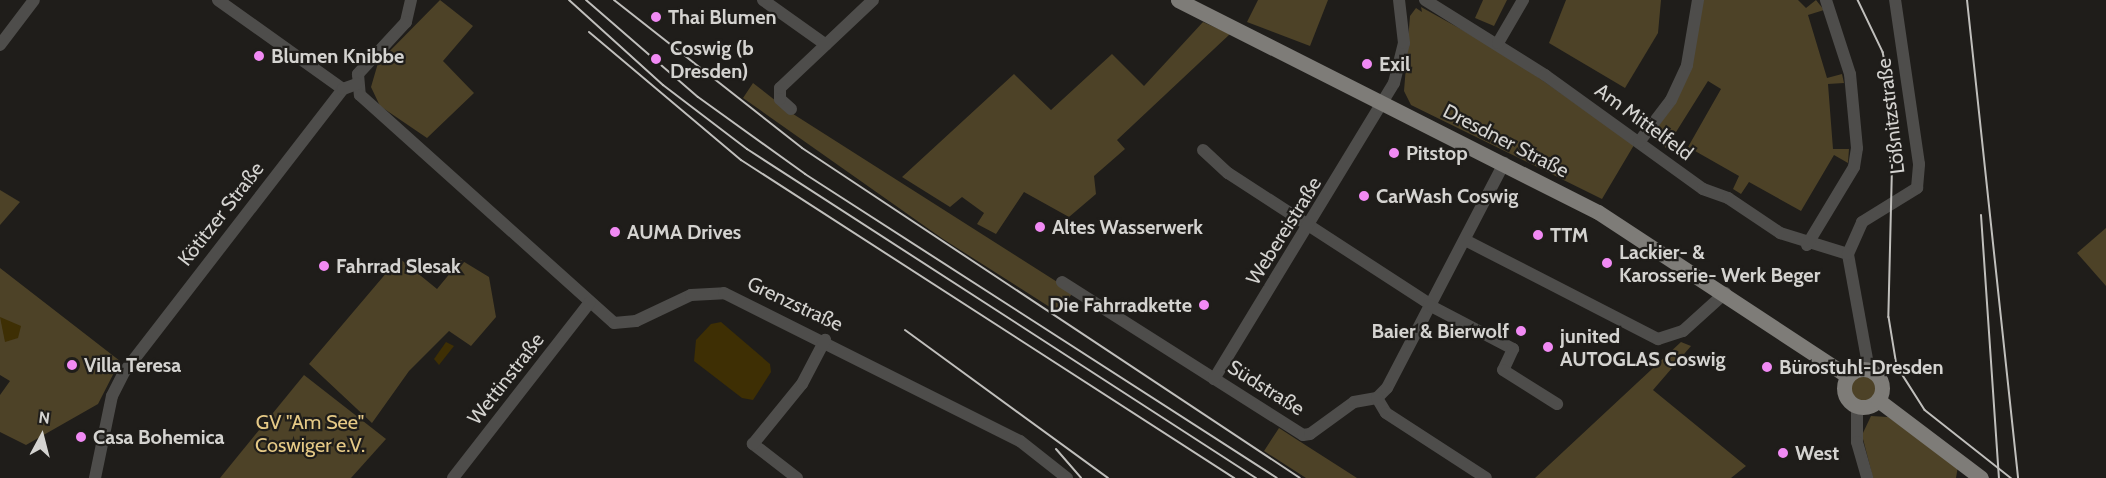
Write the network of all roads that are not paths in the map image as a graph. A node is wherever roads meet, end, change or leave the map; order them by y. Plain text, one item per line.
1 (33, 0) edge
2 (218, 0) edge
3 (412, 0) edge
4 (763, 0) edge
5 (873, 0) edge
6 (1178, 0) edge
7 (1399, 0) edge
8 (1425, 0) edge
9 (1523, 0) edge
10 (1698, 0) edge
11 (1826, 0) edge
12 (1895, 0) edge
13 (1498, 43) junction
14 (0, 45) edge
15 (826, 45) junction
16 (357, 84) junction
17 (344, 89) junction
18 (1383, 102) junction
19 (791, 109) dead end
20 (1639, 142) junction
21 (1203, 150) dead end
22 (1504, 163) junction
23 (1310, 228) junction
24 (1465, 240) junction
25 (1807, 245) junction
26 (1848, 255) junction
27 (1062, 282) dead end
28 (1725, 293) junction
29 (589, 303) junction
30 (1430, 304) junction
31 (825, 340) junction
32 (1869, 370) junction
33 (1848, 376) junction
34 (1214, 379) junction
35 (1377, 398) junction
36 (1878, 400) junction
37 (1557, 405) dead end
38 (1857, 406) junction
39 (98, 476) edge
40 (453, 478) edge
41 (797, 478) edge
42 (1067, 478) edge
43 (1486, 478) edge
44 (1867, 478) edge
45 (1981, 478) edge

1 - 14 street
2 - 17 street
3 - 16 street
4 - 15 street
5 - 15 street
6 - 18 main road, Dresdner Straße
7 - 18 street, Webereistraße
8 - 13 street, Am Mittelfeld
9 - 13 street
10 - 20 street
11 - 25 street
12 - 26 street, Lößnitzstraße
13 - 20 street, Am Mittelfeld
15 - 19 street
16 - 17 street
16 - 29 street, Grenzstraße
17 - 39 street, Kötitzer Straße
18 - 22 main road, Dresdner Straße
18 - 23 street, Webereistraße
20 - 25 street, Am Mittelfeld
21 - 23 street
22 - 24 street
22 - 28 main road, Dresdner Straße
23 - 30 street
23 - 34 street, Webereistraße
24 - 28 street
24 - 30 street
25 - 26 street, Am Mittelfeld
26 - 32 street
27 - 34 street, Südstraße
28 - 33 main road, Dresdner Straße
29 - 31 street, Grenzstraße
29 - 40 street, Wettinstraße
30 - 35 street
30 - 37 street
31 - 41 street
31 - 42 street, Grenzstraße
32 - 33 main road
32 - 36 main road
33 - 38 main road
34 - 35 street, Südstraße
35 - 43 street
36 - 38 main road
36 - 45 main road
38 - 44 street

